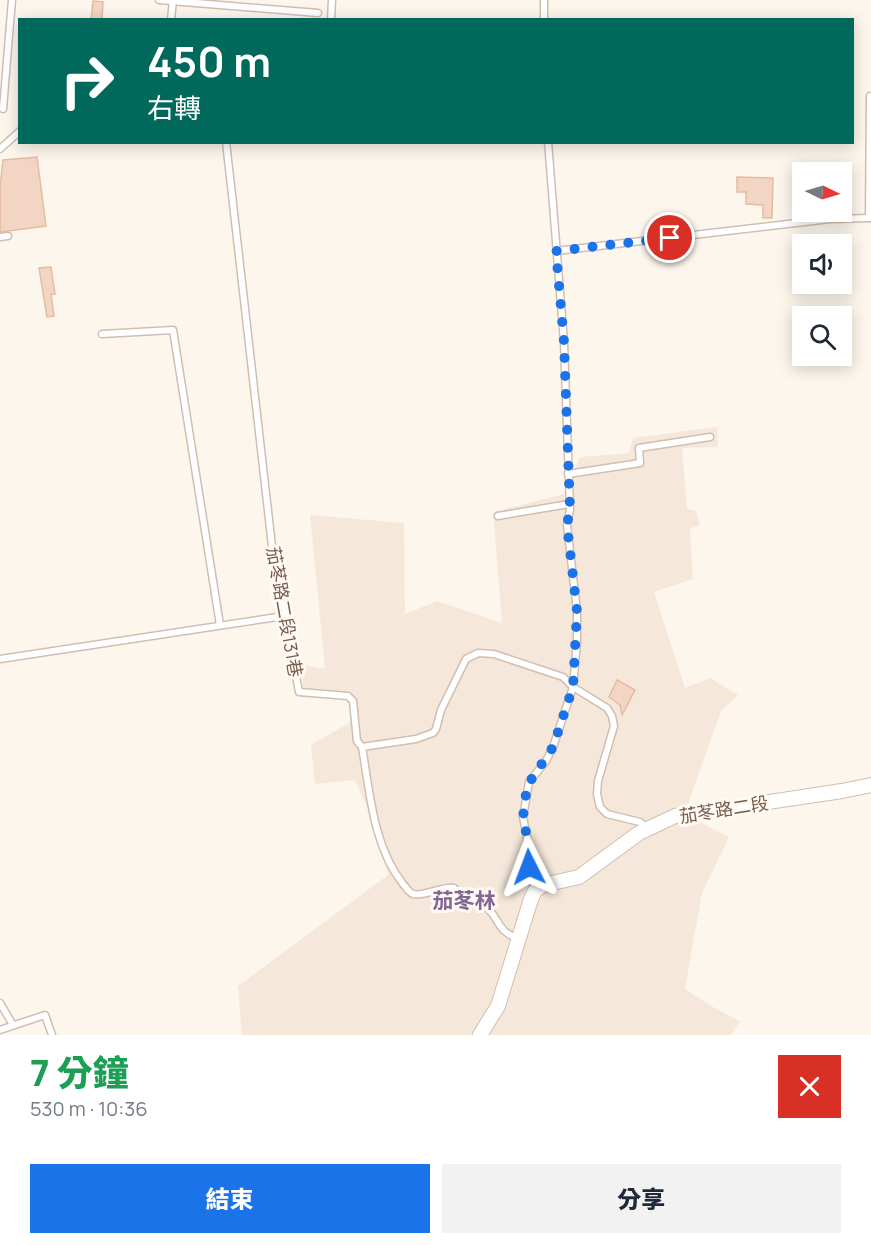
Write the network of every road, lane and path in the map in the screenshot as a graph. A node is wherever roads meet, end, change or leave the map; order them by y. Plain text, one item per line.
1 (12, 0) edge
2 (159, 0) edge
3 (332, 0) edge
4 (544, 0) edge
5 (173, 1) edge
6 (318, 13) dead end
7 (171, 18) edge
8 (331, 18) edge
9 (544, 18) edge
10 (870, 96) edge
11 (3, 110) dead end
12 (18, 133) edge
13 (226, 144) edge
14 (548, 144) edge
15 (0, 149) edge
16 (870, 218) edge
17 (8, 236) dead end
18 (0, 237) edge
19 (556, 251) junction
20 (102, 334) dead end
21 (710, 438) dead end
22 (568, 474) junction
23 (569, 504) junction
24 (498, 516) dead end
25 (284, 616) junction
26 (220, 625) junction
27 (0, 658) edge
28 (573, 687) junction
29 (362, 747) junction
30 (871, 785) edge
31 (647, 829) junction
32 (539, 888) junction
33 (519, 939) junction
34 (0, 1003) edge
35 (13, 1025) junction
36 (0, 1030) edge
37 (52, 1035) edge
38 (480, 1035) edge

1 - 11 lane
2 - 5 lane
3 - 8 lane
4 - 9 lane
5 - 6 lane
5 - 7 lane
10 - 16 lane
12 - 15 lane
13 - 25 lane, 茄苳路二段131巷
14 - 19 lane
16 - 19 lane
17 - 18 lane
19 - 22 lane
20 - 26 lane
21 - 22 lane
22 - 23 lane
23 - 24 lane
23 - 28 lane
25 - 26 lane
25 - 29 lane, 茄苳路二段131巷
26 - 27 lane
28 - 29 lane
28 - 31 lane
28 - 32 lane
29 - 33 lane, 茄苳路二段131巷
30 - 31 street, 茄苳路二段
31 - 32 street, 茄苳路二段
32 - 33 street
33 - 38 street
34 - 35 lane
35 - 36 lane
35 - 37 lane

